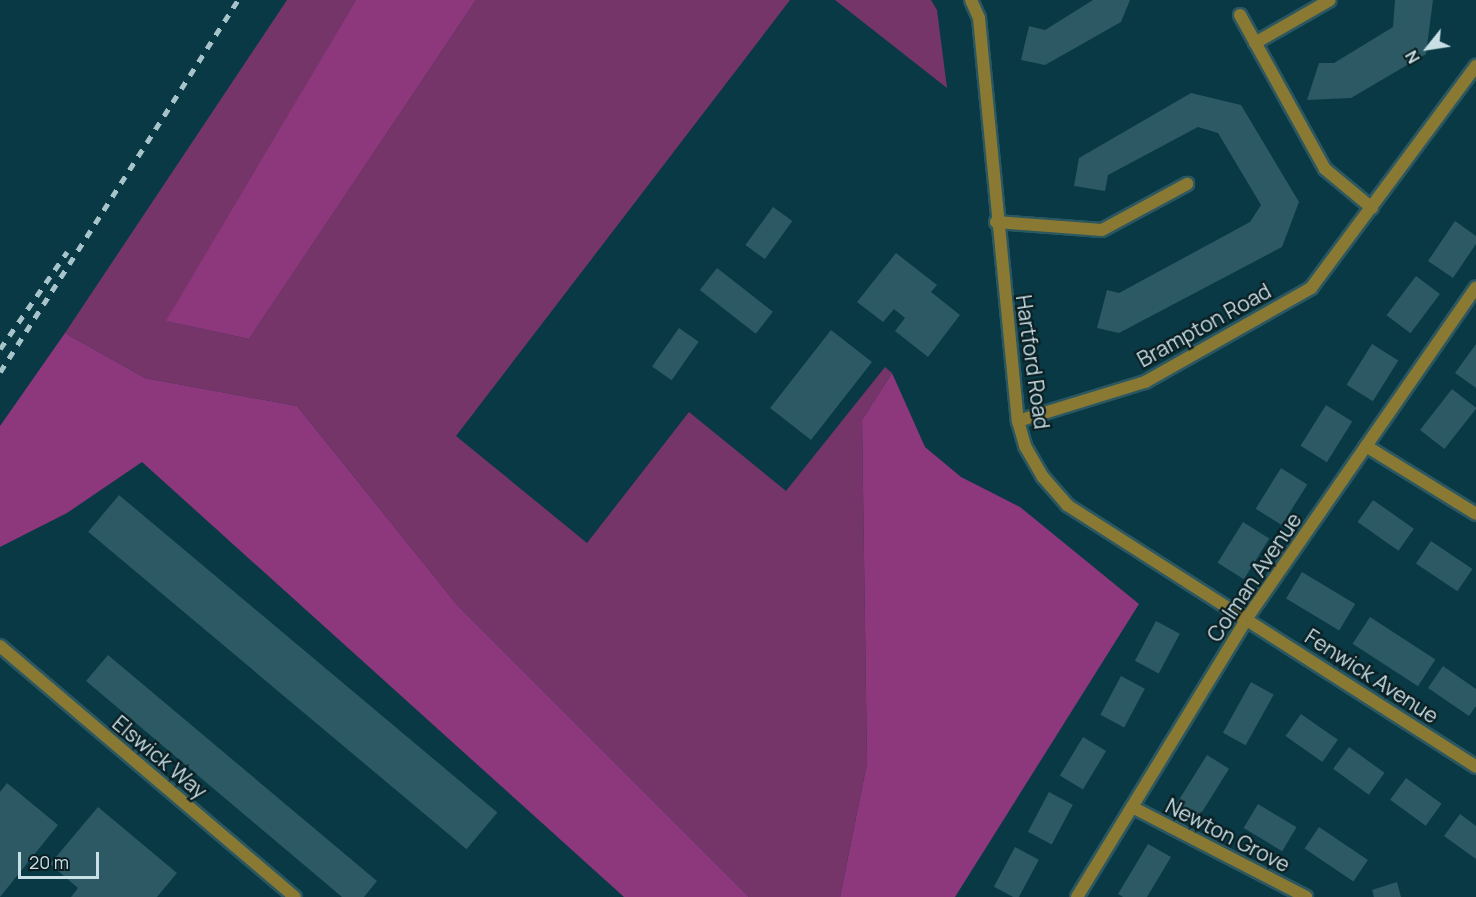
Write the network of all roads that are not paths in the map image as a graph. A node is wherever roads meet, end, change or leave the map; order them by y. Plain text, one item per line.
1 (971, 0) edge
2 (1330, 0) edge
3 (1240, 15) dead end
4 (1255, 43) junction
5 (1476, 66) edge
6 (1187, 184) dead end
7 (1372, 208) junction
8 (996, 222) junction
9 (1476, 287) edge
10 (1018, 421) junction
11 (1366, 446) junction
12 (1476, 514) edge
13 (1247, 618) junction
14 (0, 646) edge
15 (1476, 766) edge
16 (1132, 807) junction
17 (295, 897) edge
18 (1077, 897) edge
19 (1306, 897) edge

1 - 8 street, Hartford Road
2 - 4 street
3 - 4 street
4 - 7 street
5 - 7 street, Brampton Road
6 - 8 street
7 - 10 street, Brampton Road
8 - 10 street, Hartford Road
9 - 11 street, Colman Avenue
10 - 13 street, Hartford Road
11 - 12 street
11 - 13 street, Colman Avenue
13 - 15 street, Fenwick Avenue
13 - 16 street, Colman Avenue
14 - 17 street, Elswick Way
16 - 18 street, Colman Avenue
16 - 19 street, Newton Grove

